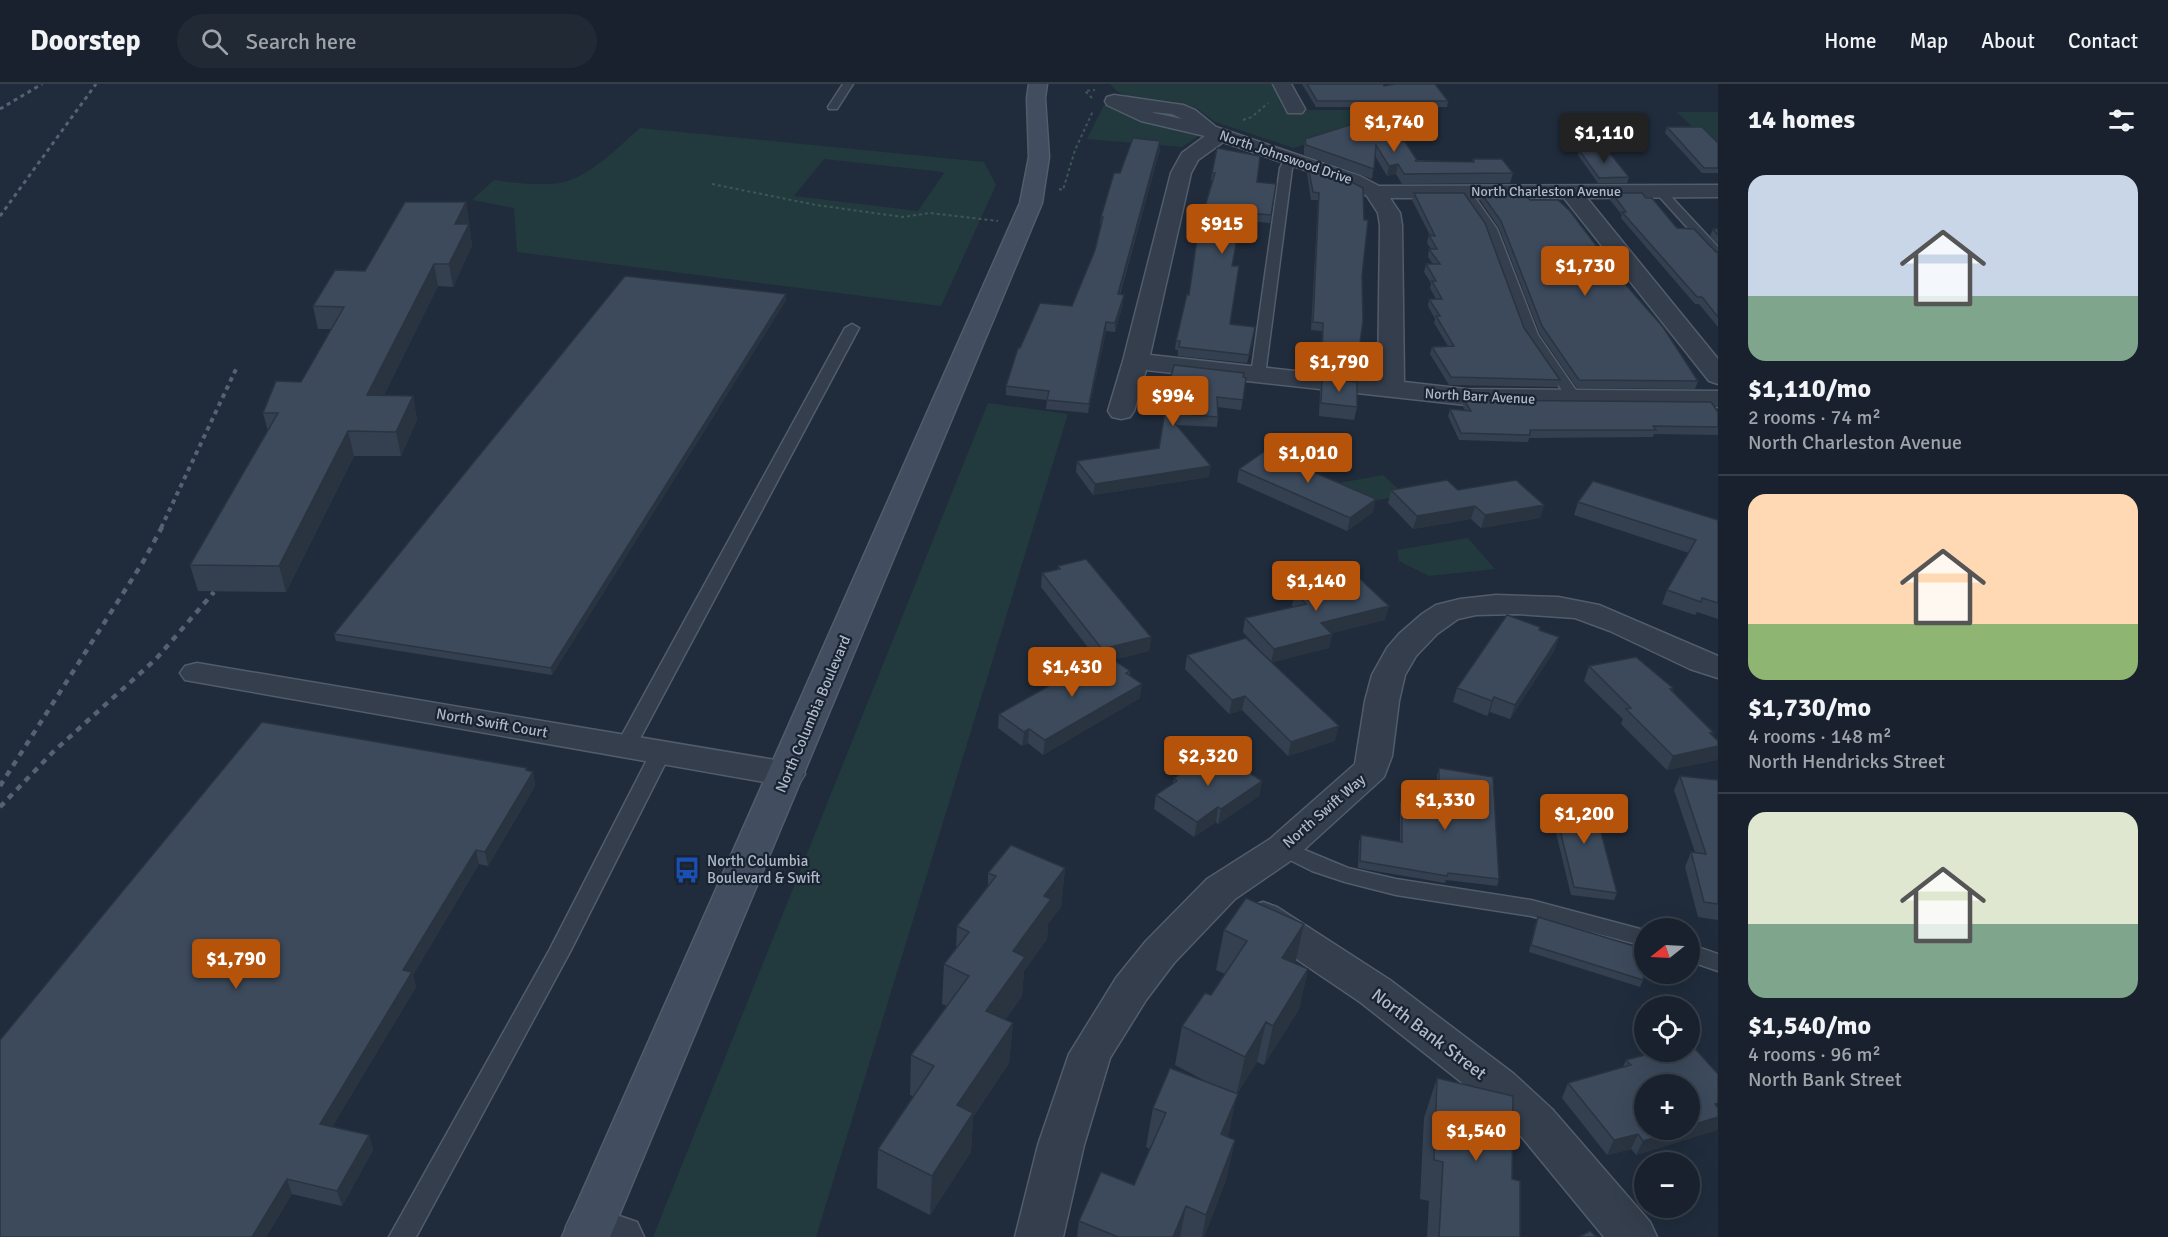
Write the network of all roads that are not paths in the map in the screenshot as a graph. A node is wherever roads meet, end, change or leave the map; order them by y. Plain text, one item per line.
1 (848, 84) edge
2 (1038, 84) edge
3 (1096, 90) road end
4 (833, 107) dead end
5 (1222, 129) junction
6 (1297, 159) junction
7 (1465, 190) junction
8 (1570, 191) junction
9 (1660, 191) junction
10 (1375, 192) junction
11 (1718, 192) edge
12 (1718, 254) edge
13 (852, 328) dead end
14 (1690, 341) junction
15 (1718, 341) edge
16 (1136, 361) junction
17 (1258, 375) junction
18 (1718, 376) edge
19 (1391, 389) junction
20 (1575, 399) junction
21 (1718, 399) edge
22 (1121, 411) dead end
23 (1718, 668) edge
24 (197, 673) dead end
25 (626, 746) junction
26 (661, 752) junction
27 (788, 774) junction
28 (1283, 848) junction
29 (1221, 889) junction
30 (1634, 935) edge
31 (1700, 956) edge
32 (1718, 963) edge
33 (599, 1234) edge
34 (402, 1237) edge
35 (1039, 1237) edge
36 (1633, 1237) edge

1 - 4 lane
2 - 27 main road, North Columbia Boulevard
3 - 5 street, North Johnswood Drive
5 - 6 street, North Johnswood Drive
5 - 16 street
6 - 10 street, North Johnswood Drive
6 - 17 lane
7 - 8 street, North Charleston Avenue
7 - 10 street, North Charleston Avenue
7 - 20 lane
8 - 9 street, North Charleston Avenue
8 - 14 street
9 - 11 street, North Charleston Avenue
9 - 12 lane
10 - 19 street
13 - 25 lane
14 - 15 street
14 - 18 street
16 - 17 street, North Barr Avenue
16 - 22 street
17 - 19 street, North Barr Avenue
19 - 20 street, North Barr Avenue
20 - 21 street, North Barr Avenue
23 - 28 street, North Swift Way
24 - 25 street, North Swift Court
25 - 26 street, North Swift Court
26 - 27 street, North Swift Court
26 - 34 lane
27 - 33 main road, North Columbia Boulevard
28 - 29 street, North Swift Way
28 - 30 lane
29 - 35 street, North Swift Way
29 - 36 street, North Bank Street
31 - 32 lane

